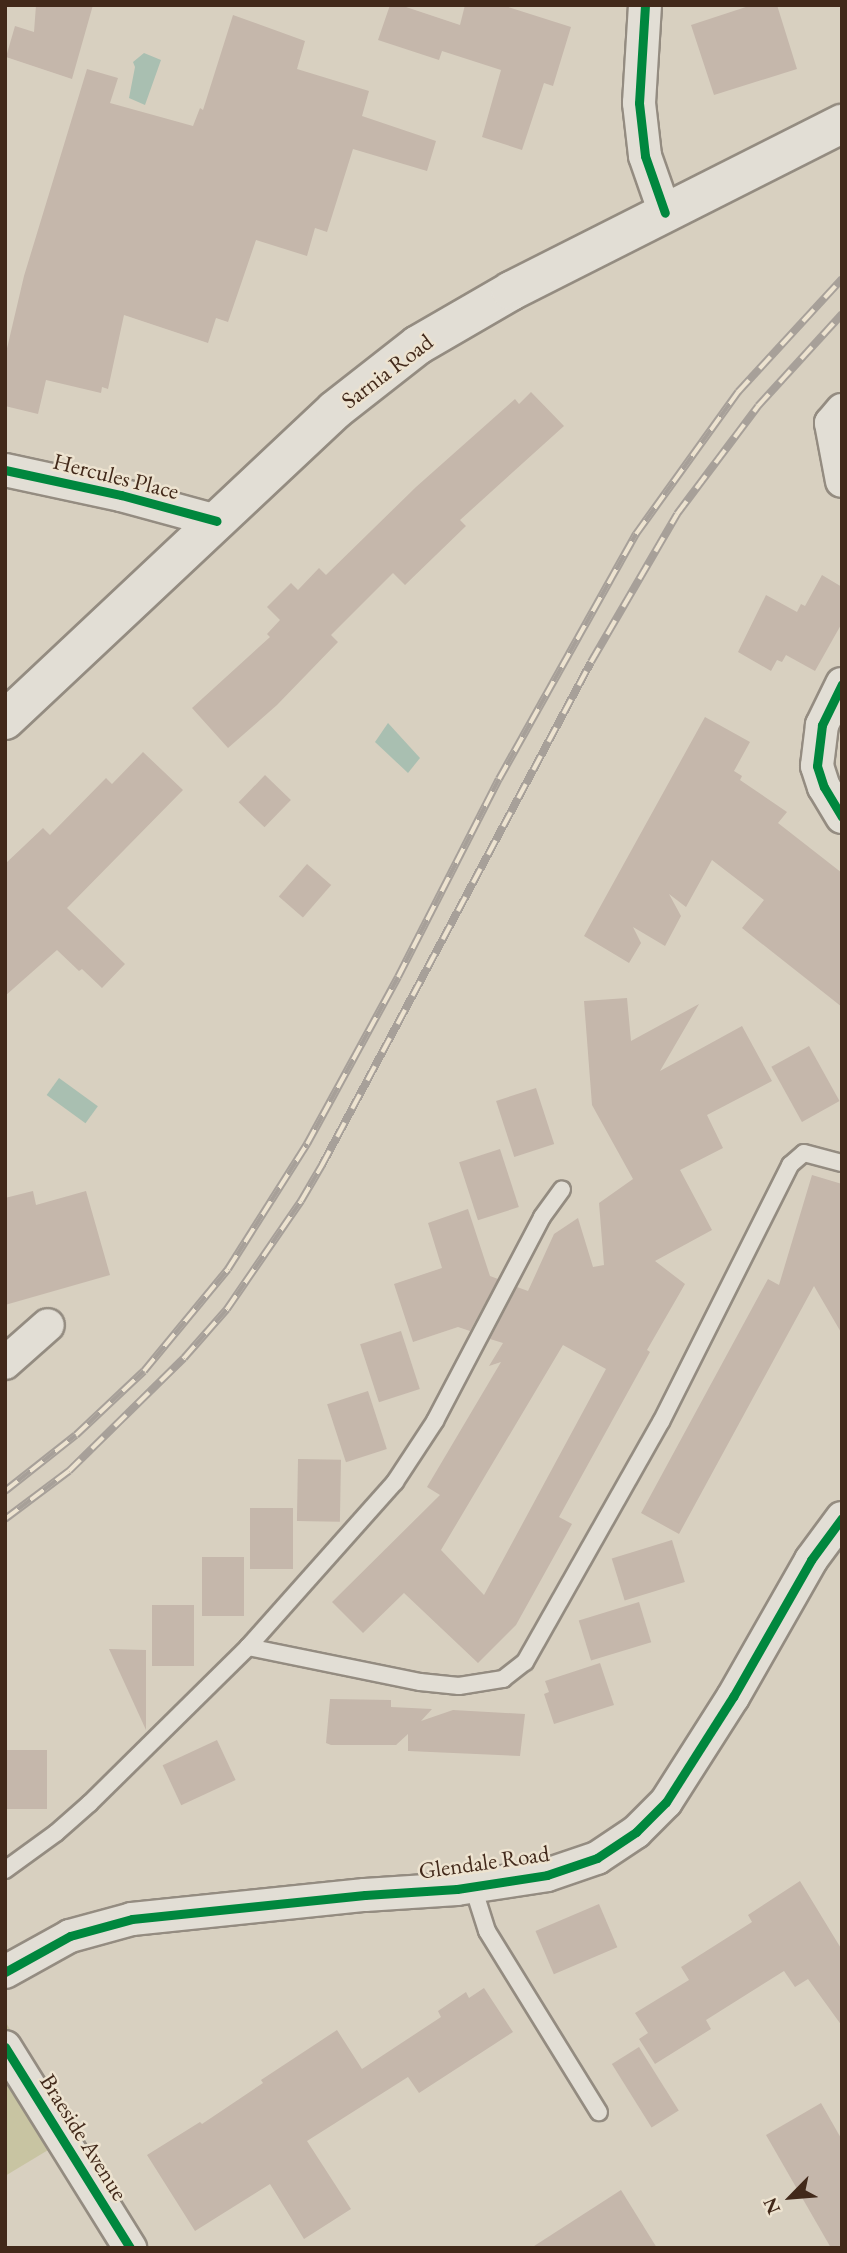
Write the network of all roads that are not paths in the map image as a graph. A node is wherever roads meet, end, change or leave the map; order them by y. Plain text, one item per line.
1 (645, 5) edge
2 (842, 124) edge
3 (665, 213) junction
4 (842, 410) edge
5 (5, 470) edge
6 (842, 481) edge
7 (217, 522) junction
8 (842, 684) edge
9 (5, 720) edge
10 (842, 817) edge
11 (842, 1163) edge
12 (562, 1189) dead end
13 (48, 1325) dead end
14 (5, 1363) edge
15 (842, 1518) edge
16 (248, 1647) junction
17 (5, 1870) edge
18 (473, 1887) junction
19 (5, 1972) edge
20 (10, 2065) edge
21 (599, 2112) dead end
22 (130, 2248) edge

1 - 3 street
2 - 3 main road, Sarnia Road
3 - 7 main road, Sarnia Road
4 - 6 street
5 - 7 street, Hercules Place
7 - 9 main road, Sarnia Road
8 - 10 street
11 - 16 lane
12 - 16 lane
13 - 14 street
15 - 18 street, Glendale Road
16 - 17 lane
18 - 19 street, Glendale Road
18 - 21 lane
20 - 22 street, Braeside Avenue

